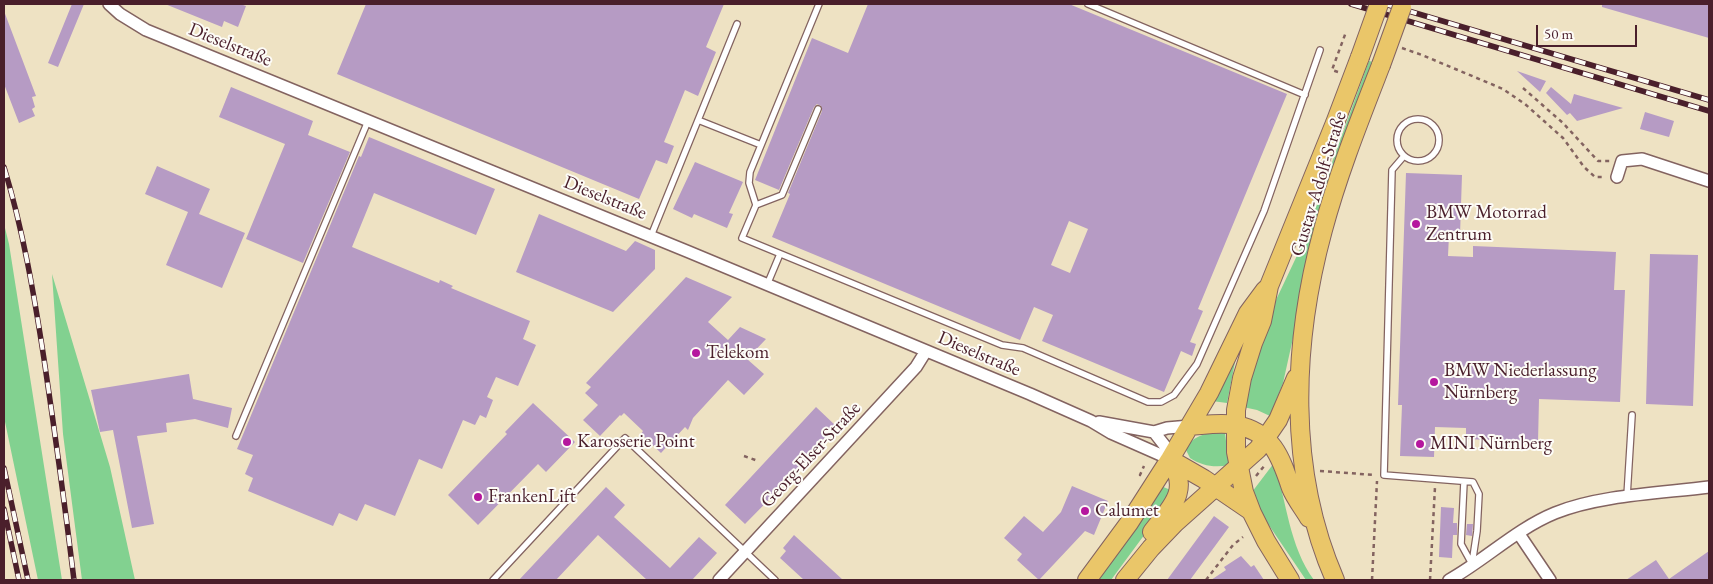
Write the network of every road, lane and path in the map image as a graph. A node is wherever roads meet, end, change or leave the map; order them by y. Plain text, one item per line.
1 (109, 4) edge
2 (819, 4) edge
3 (1088, 4) edge
4 (1379, 4) edge
5 (1403, 4) edge
6 (737, 24) dead end
7 (1346, 32) dead end
8 (1401, 48) dead end
9 (1320, 50) dead end
10 (1338, 72) dead end
11 (1522, 88) dead end
12 (1305, 94) junction
13 (818, 109) dead end
14 (698, 120) junction
15 (368, 121) junction
16 (762, 145) junction
17 (1404, 156) junction
18 (1622, 161) junction
19 (1617, 177) dead end
20 (1596, 178) dead end
21 (1709, 181) edge
22 (756, 205) junction
23 (651, 236) junction
24 (780, 254) junction
25 (767, 284) junction
26 (1269, 286) junction
27 (926, 351) junction
28 (1301, 361) junction
29 (1632, 415) dead end
30 (1091, 421) junction
31 (1234, 425) junction
32 (1190, 426) junction
33 (1154, 432) junction
34 (236, 436) dead end
35 (1266, 440) junction
36 (744, 456) dead end
37 (1170, 459) junction
38 (758, 461) dead end
39 (1266, 465) dead end
40 (1144, 466) dead end
41 (1238, 468) junction
42 (1324, 472) dead end
43 (1140, 474) dead end
44 (1255, 478) dead end
45 (1436, 479) junction
46 (1464, 482) junction
47 (1216, 487) junction
48 (1709, 487) edge
49 (1627, 496) junction
50 (1251, 511) junction
51 (1317, 532) junction
52 (1519, 534) junction
53 (1242, 538) dead end
54 (745, 552) junction
55 (1472, 564) junction
56 (1130, 573) edge
57 (493, 580) edge
58 (719, 580) edge
59 (775, 580) edge
60 (1087, 580) edge
61 (1206, 580) edge
62 (1290, 580) edge
63 (1335, 580) edge
64 (1372, 580) edge
65 (1430, 580) edge
66 (1448, 580) edge
67 (1550, 580) edge

1 - 15 street, Dieselstraße
2 - 16 lane
3 - 12 lane
4 - 26 main road, Gustav-Adolf-Straße, bridge
5 - 28 main road, Gustav-Adolf-Straße, bridge
6 - 14 lane
7 - 10 path
8 - 20 path
9 - 12 lane
11 - 18 path
12 - 24 lane
13 - 22 lane
14 - 16 lane
14 - 23 lane
15 - 23 street, Dieselstraße
15 - 34 lane
16 - 22 lane
17 - 17 lane
17 - 45 lane
18 - 19 street
18 - 21 street
22 - 24 lane
23 - 25 street, Dieselstraße
24 - 25 lane
25 - 27 street, Dieselstraße
26 - 31 main road, Gustav-Adolf-Straße
26 - 32 main road, Gustav-Adolf-Straße
27 - 30 street, Dieselstraße
27 - 54 street, Georg-Elser-Straße
28 - 35 main road
28 - 51 main road, Gustav-Adolf-Straße
29 - 49 lane
30 - 33 street, Dieselstraße
30 - 37 street, Dieselstraße
31 - 32 main road, Gustav-Adolf-Straße
31 - 35 main road, Gustav-Adolf-Straße
31 - 41 main road, Gustav-Adolf-Straße
32 - 33 street, Dieselstraße
32 - 37 main road
33 - 37 street
35 - 41 main road
35 - 51 main road, Gustav-Adolf-Straße
36 - 38 path
37 - 47 main road
37 - 56 main road
37 - 60 main road
39 - 44 path
40 - 43 path
41 - 47 main road
41 - 50 main road, Gustav-Adolf-Straße
42 - 64 path
45 - 46 lane
45 - 65 path
46 - 55 lane
46 - 55 lane
47 - 50 main road
47 - 56 main road
48 - 49 street
49 - 52 street
50 - 62 main road, Gustav-Adolf-Straße
51 - 63 main road, Gustav-Adolf-Straße
52 - 55 street
52 - 67 street
53 - 61 path
54 - 57 lane
54 - 58 street, Georg-Elser-Straße
54 - 59 lane
55 - 66 street

